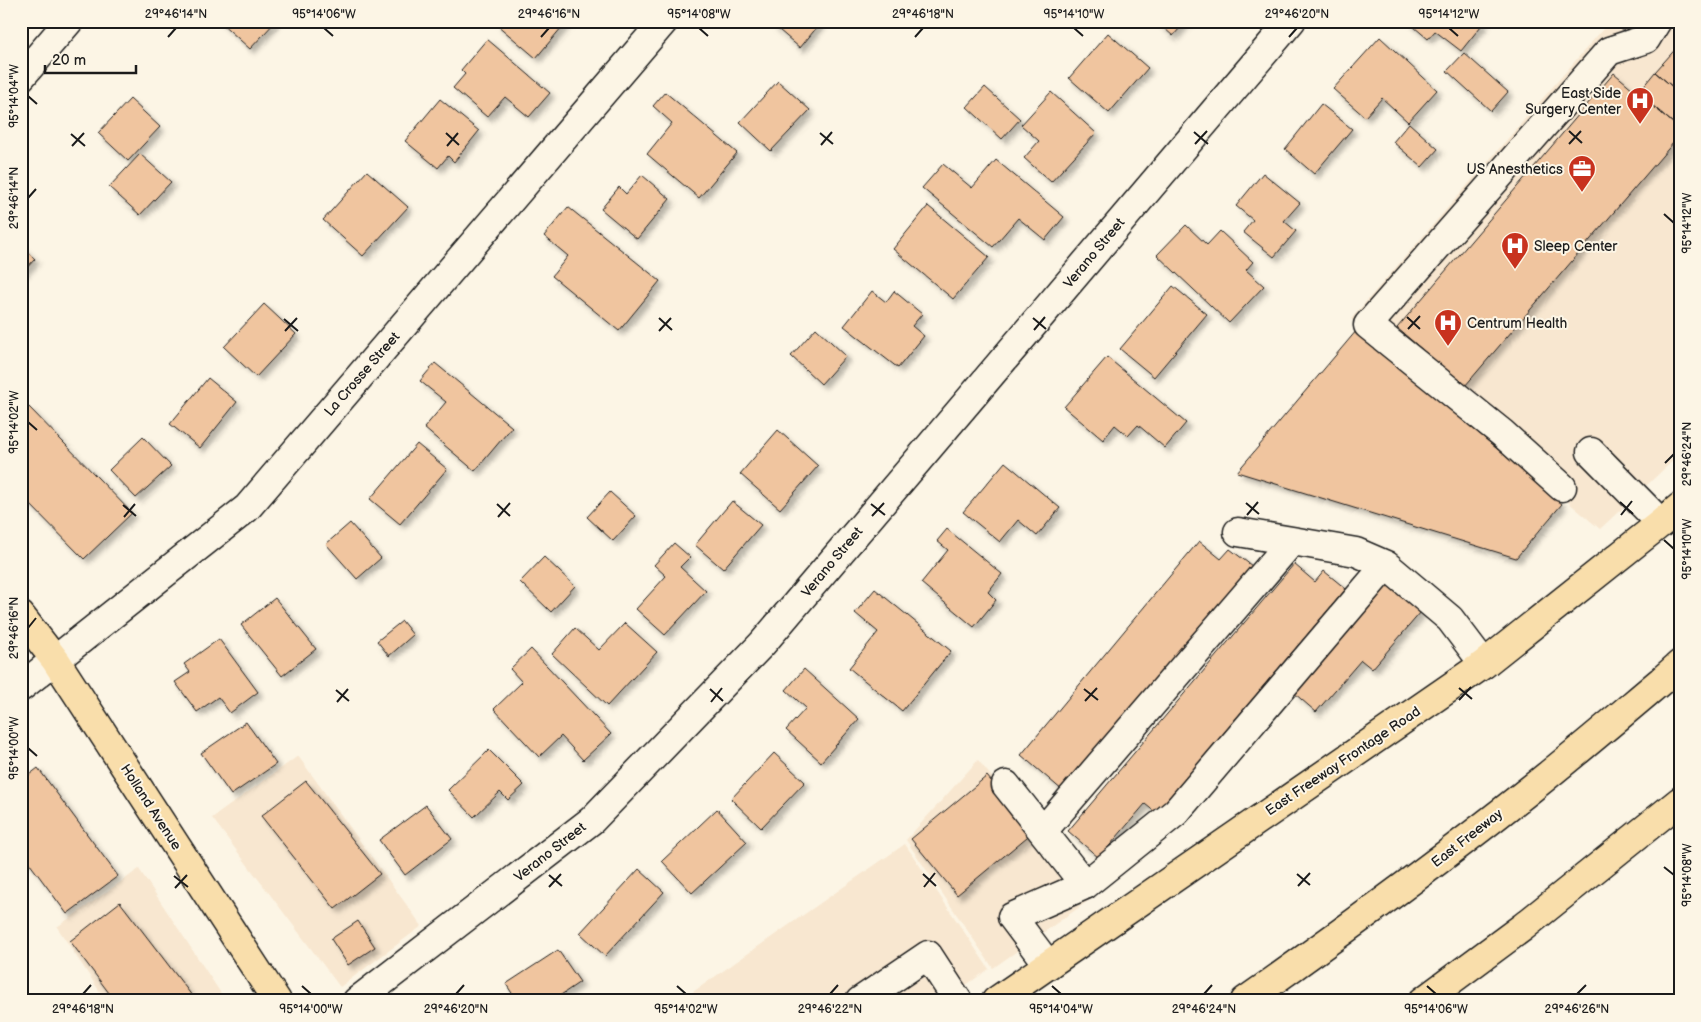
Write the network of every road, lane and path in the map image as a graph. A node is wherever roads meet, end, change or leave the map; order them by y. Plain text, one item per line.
1 (69, 21) edge
2 (664, 21) edge
3 (1291, 21) edge
4 (1657, 21) edge
5 (21, 77) edge
6 (1592, 452) dead end
7 (1562, 487) dead end
8 (1671, 515) edge
9 (1238, 532) dead end
10 (1292, 541) junction
11 (1386, 565) junction
12 (21, 616) edge
13 (56, 660) junction
14 (1484, 664) junction
15 (1680, 664) edge
16 (21, 687) edge
17 (1006, 785) dead end
18 (1680, 801) edge
19 (1043, 831) junction
20 (1085, 885) junction
21 (1048, 965) junction
22 (277, 1001) edge
23 (357, 1001) edge
24 (860, 1001) edge
25 (958, 1001) edge
26 (996, 1001) edge
27 (1245, 1001) edge
28 (1423, 1001) edge

1 - 5 street
2 - 13 street, La Crosse Street
3 - 23 street, Verano Street
4 - 7 street
6 - 8 street
8 - 14 main road, East Freeway Frontage Road
9 - 10 street
10 - 11 street
10 - 19 street
11 - 14 street
11 - 20 street
12 - 13 main road, Holland Avenue
13 - 16 street, La Crosse Street
13 - 22 main road, Holland Avenue
14 - 21 main road, East Freeway Frontage Road
15 - 27 main road, East Freeway
17 - 19 street
18 - 28 main road
19 - 20 street
20 - 21 street
21 - 26 main road, East Freeway Frontage Road
24 - 25 street

